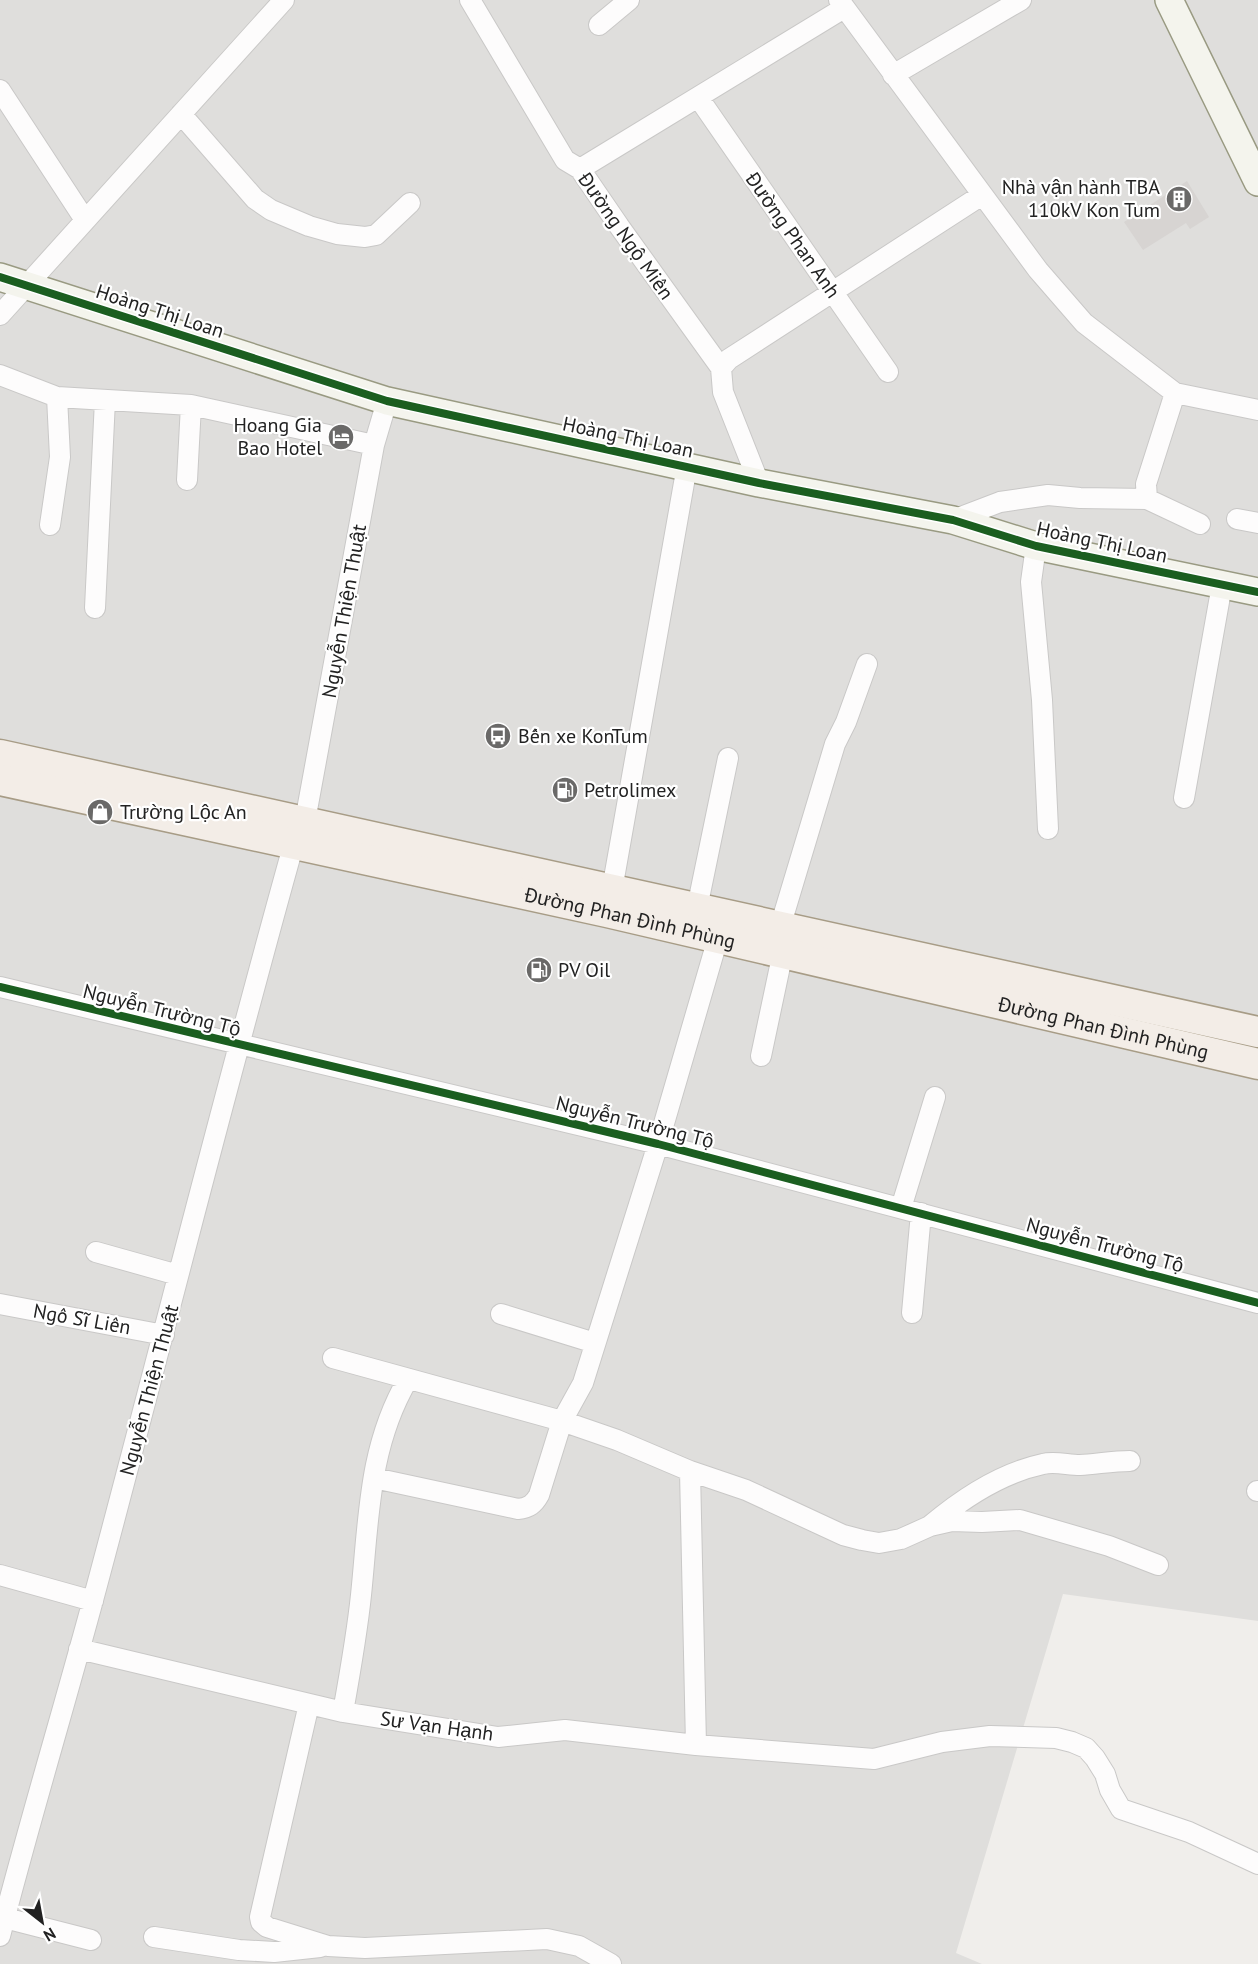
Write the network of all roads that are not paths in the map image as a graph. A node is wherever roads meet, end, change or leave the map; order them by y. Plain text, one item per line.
1 (284, 0) edge
2 (470, 0) edge
3 (628, 0) edge
4 (1021, 0) edge
5 (1169, 0) edge
6 (841, 4) edge
7 (598, 25) dead end
8 (893, 75) junction
9 (0, 90) edge
10 (698, 97) junction
11 (181, 114) junction
12 (580, 169) junction
13 (1258, 182) edge
14 (982, 195) junction
15 (410, 202) dead end
16 (85, 220) junction
17 (0, 277) edge
18 (28, 286) junction
19 (832, 292) junction
20 (0, 315) edge
21 (721, 368) junction
22 (888, 372) dead end
23 (0, 375) edge
24 (1175, 393) junction
25 (57, 397) junction
26 (105, 400) junction
27 (387, 400) junction
28 (191, 405) junction
29 (1258, 410) edge
30 (374, 445) junction
31 (687, 466) junction
32 (187, 480) dead end
33 (759, 483) junction
34 (1147, 499) junction
35 (1237, 519) dead end
36 (953, 520) junction
37 (1258, 523) edge
38 (1200, 524) dead end
39 (50, 525) dead end
40 (1036, 546) junction
41 (1222, 585) junction
42 (1258, 592) edge
43 (95, 608) dead end
44 (867, 664) dead end
45 (0, 755) edge
46 (728, 758) dead end
47 (0, 780) edge
48 (1184, 798) dead end
49 (1048, 829) dead end
50 (300, 832) junction
51 (610, 901) junction
52 (697, 908) junction
53 (718, 938) junction
54 (782, 940) junction
55 (0, 987) edge
56 (1258, 1032) edge
57 (238, 1045) junction
58 (761, 1056) dead end
59 (1258, 1064) edge
60 (935, 1097) dead end
61 (658, 1144) junction
62 (911, 1211) junction
63 (96, 1252) dead end
64 (178, 1275) junction
65 (0, 1304) edge
66 (1258, 1304) edge
67 (912, 1313) dead end
68 (501, 1314) dead end
69 (164, 1335) junction
70 (595, 1343) junction
71 (333, 1358) dead end
72 (408, 1379) junction
73 (562, 1421) junction
74 (1130, 1461) dead end
75 (690, 1471) junction
76 (374, 1478) junction
77 (930, 1526) junction
78 (1158, 1565) dead end
79 (0, 1575) edge
80 (93, 1601) junction
81 (79, 1649) junction
82 (309, 1704) junction
83 (343, 1712) junction
84 (696, 1745) junction
85 (1258, 1864) edge
86 (8, 1870) edge
87 (2, 1927) edge
88 (154, 1937) dead end
89 (91, 1940) dead end
90 (328, 1946) junction
91 (611, 1964) edge

1 - 11 street
2 - 12 street, Đường Ngộ Miên
3 - 7 street
4 - 8 street
5 - 13 street
6 - 8 street
6 - 10 street
8 - 14 street
9 - 16 street
10 - 12 street
10 - 19 street, Đường Phan Anh
11 - 15 street
11 - 16 street
12 - 21 street, Đường Ngộ Miên
14 - 19 street
14 - 24 street
16 - 18 street
17 - 18 street, Hoàng Thị Loan
18 - 20 street
18 - 27 street, Hoàng Thị Loan
19 - 21 street
19 - 22 street, Đường Phan Anh
21 - 33 street, Đường Ngộ Miên
23 - 25 street
24 - 29 street
24 - 34 street
25 - 26 street
25 - 39 street
26 - 28 street
26 - 43 street
27 - 30 street, Nguyễn Thiện Thuật
27 - 31 street, Hoàng Thị Loan
28 - 30 street
28 - 32 street
30 - 50 street, Nguyễn Thiện Thuật
31 - 33 street, Hoàng Thị Loan
31 - 51 street
33 - 36 street, Hoàng Thị Loan
34 - 36 street
34 - 38 street
35 - 37 street
36 - 40 street, Hoàng Thị Loan
40 - 41 street, Hoàng Thị Loan
40 - 49 street
41 - 42 street, Hoàng Thị Loan
41 - 48 street
44 - 54 street
45 - 50 main road, Đường Phan Đình Phùng
46 - 52 street
47 - 50 main road, Đường Phan Đình Phùng
50 - 51 main road, Đường Phan Đình Phùng
50 - 57 street, Nguyễn Thiện Thuật
51 - 52 main road, Đường Phan Đình Phùng
51 - 53 main road, Đường Phan Đình Phùng
52 - 54 main road, Đường Phan Đình Phùng
53 - 54 main road, Đường Phan Đình Phùng
53 - 61 street
54 - 56 main road, Đường Phan Đình Phùng
54 - 58 street
54 - 59 main road, Đường Phan Đình Phùng
55 - 57 street, Nguyễn Trường Tộ
57 - 61 street, Nguyễn Trường Tộ
57 - 64 street, Nguyễn Thiện Thuật
60 - 62 street
61 - 62 street, Nguyễn Trường Tộ
61 - 70 street
62 - 66 street, Nguyễn Trường Tộ
62 - 67 street
63 - 64 street
64 - 69 street, Nguyễn Thiện Thuật
65 - 69 street, Ngô Sĩ Liên
68 - 70 street
69 - 80 street, Nguyễn Thiện Thuật
70 - 73 street
71 - 72 street
72 - 73 street
72 - 76 street
73 - 75 street
73 - 76 street
74 - 77 street
75 - 77 street
75 - 84 street
76 - 83 street
77 - 78 street
79 - 80 street
80 - 81 street, Nguyễn Thiện Thuật
81 - 82 street, Sư Vạn Hạnh
81 - 86 street, Nguyễn Thiện Thuật
82 - 83 street, Sư Vạn Hạnh
82 - 90 street
83 - 84 street, Sư Vạn Hạnh
84 - 85 street, Sư Vạn Hạnh
86 - 87 street, Nguyễn Thiện Thuật
87 - 89 street
88 - 90 street
90 - 91 street

